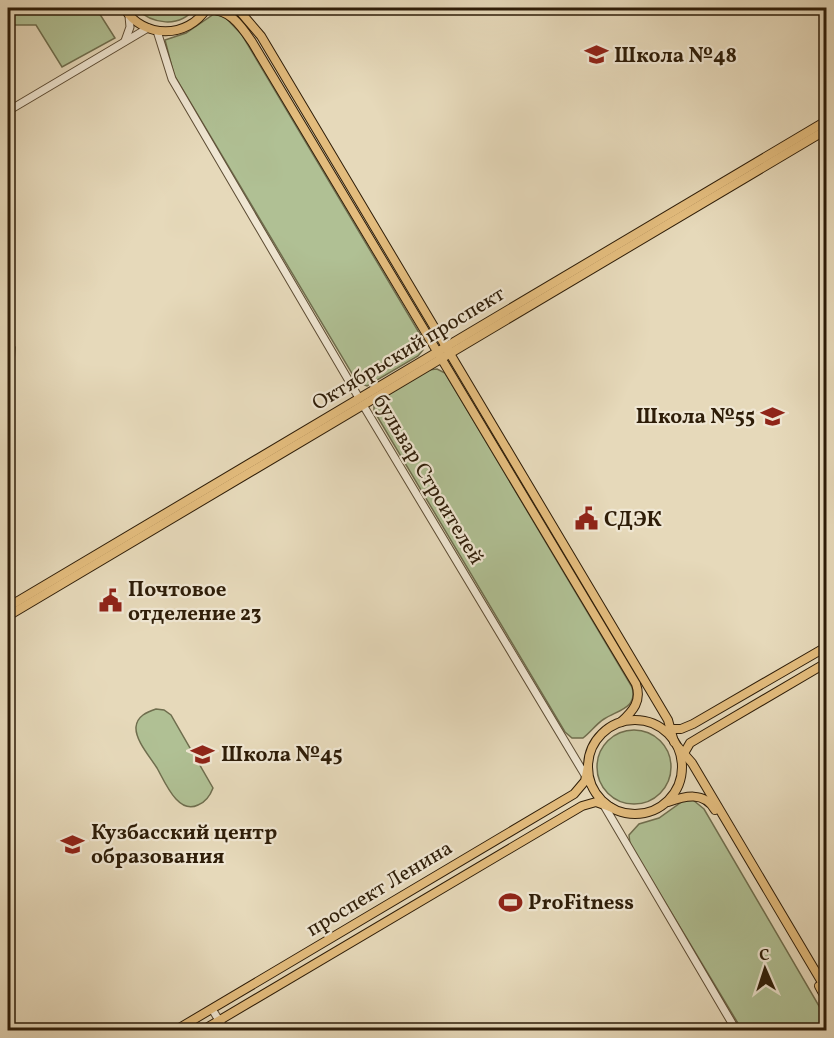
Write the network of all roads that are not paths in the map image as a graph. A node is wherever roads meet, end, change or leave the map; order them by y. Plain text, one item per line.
1 (124, 8) edge
2 (237, 8) edge
3 (206, 9) edge
4 (129, 16) junction
5 (153, 30) junction
6 (125, 41) junction
7 (8, 111) edge
8 (826, 121) edge
9 (826, 130) edge
10 (639, 237) junction
11 (448, 350) junction
12 (440, 355) junction
13 (361, 401) junction
14 (8, 607) edge
15 (8, 615) edge
16 (826, 647) edge
17 (826, 663) edge
18 (621, 722) junction
19 (659, 726) junction
20 (672, 730) junction
21 (675, 743) junction
22 (684, 752) junction
23 (682, 764) junction
24 (588, 766) junction
25 (586, 777) junction
26 (591, 785) junction
27 (604, 802) junction
28 (665, 803) junction
29 (826, 989) edge
30 (826, 999) edge
31 (212, 1009) junction
32 (219, 1021) junction
33 (176, 1030) edge
34 (203, 1030) edge
35 (225, 1030) edge
36 (736, 1030) edge

1 - 4 main road
2 - 11 main road
3 - 5 main road
3 - 12 main road
4 - 5 main road
4 - 6 street
5 - 6 street
5 - 13 street, бульвар Строителей
6 - 7 street
8 - 10 main road, Октябрьский проспект
9 - 10 main road, Октябрьский проспект
10 - 11 main road, Октябрьский проспект
11 - 12 main road, Октябрьский проспект
11 - 20 main road
12 - 13 main road, Октябрьский проспект
12 - 18 main road
13 - 14 main road, Октябрьский проспект
13 - 15 main road, Октябрьский проспект
13 - 25 street, бульвар Строителей
16 - 20 main road
17 - 22 main road
18 - 19 main road
18 - 24 main road
19 - 20 main road
19 - 21 main road
20 - 21 main road
21 - 22 main road
21 - 23 main road
22 - 23 main road
22 - 29 main road
23 - 28 main road
24 - 25 main road
24 - 26 main road
25 - 26 street, бульвар Строителей
25 - 31 main road, проспект Ленина
26 - 27 main road
27 - 28 main road
27 - 32 main road, проспект Ленина
27 - 36 street
28 - 30 main road
31 - 32 street
31 - 33 main road, проспект Ленина
32 - 34 main road, проспект Ленина
32 - 35 street

